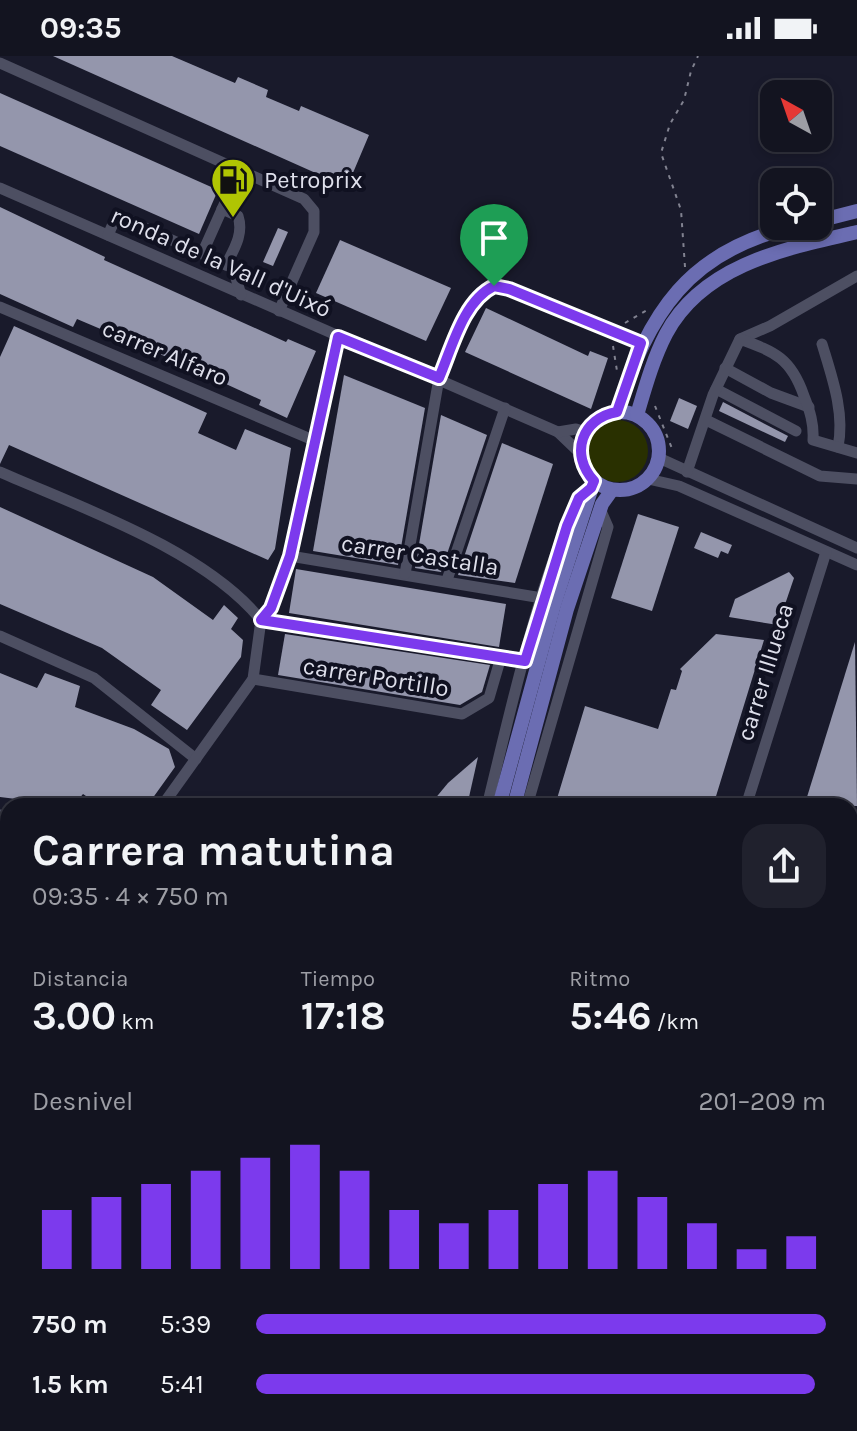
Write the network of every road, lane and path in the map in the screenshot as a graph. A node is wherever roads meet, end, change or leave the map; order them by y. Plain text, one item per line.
1 (698, 56) edge
2 (0, 63) edge
3 (240, 169) junction
4 (0, 188) edge
5 (222, 209) junction
6 (857, 211) edge
7 (832, 217) edge
8 (857, 232) edge
9 (108, 235) junction
10 (760, 236) edge
11 (202, 254) junction
12 (226, 265) junction
13 (685, 268) dead end
14 (857, 276) edge
15 (241, 295) junction
16 (0, 307) edge
17 (279, 311) junction
18 (338, 337) junction
19 (740, 339) junction
20 (641, 343) junction
21 (822, 344) dead end
22 (725, 368) junction
23 (439, 378) junction
24 (716, 389) junction
25 (809, 407) junction
26 (505, 408) junction
27 (617, 412) junction
28 (637, 415) junction
29 (706, 420) junction
30 (796, 431) dead end
31 (558, 432) junction
32 (585, 432) junction
33 (313, 440) junction
34 (838, 447) junction
35 (857, 453) edge
36 (581, 454) junction
37 (659, 458) junction
38 (0, 472) edge
39 (687, 472) junction
40 (648, 479) junction
41 (857, 479) edge
42 (592, 484) junction
43 (612, 490) junction
44 (601, 511) junction
45 (857, 548) edge
46 (826, 552) junction
47 (290, 556) junction
48 (857, 565) edge
49 (405, 574) junction
50 (447, 580) junction
51 (542, 598) junction
52 (261, 620) junction
53 (0, 636) edge
54 (501, 657) junction
55 (525, 661) junction
56 (253, 679) junction
57 (196, 759) junction
58 (168, 798) edge
59 (489, 798) edge
60 (501, 798) edge
61 (516, 798) edge
62 (529, 798) edge
63 (749, 798) edge

1 - 13 path
2 - 3 street
3 - 5 street
3 - 17 street
4 - 9 street, ronda de la Vall d'Uixó
5 - 11 street
5 - 12 street
6 - 7 main road
8 - 28 main road
9 - 11 street
9 - 15 street, ronda de la Vall d'Uixó
10 - 20 main road
11 - 12 street
12 - 15 street
14 - 19 street
15 - 17 street, ronda de la Vall d'Uixó
16 - 33 street, carrer Alfaro
17 - 18 street, ronda de la Vall d'Uixó
18 - 23 street, ronda de la Vall d'Uixó
18 - 33 street
19 - 22 street
19 - 25 street
20 - 23 street
20 - 27 main road
21 - 34 street
22 - 24 street
22 - 25 street
23 - 26 street, ronda de la Vall d'Uixó
23 - 49 street
24 - 29 street
24 - 30 street
25 - 34 street
26 - 31 street, ronda de la Vall d'Uixó
26 - 50 street
27 - 28 main road
27 - 32 main road
28 - 37 main road
29 - 39 street
29 - 41 street
31 - 32 street, ronda de la Vall d'Uixó
31 - 36 street, ronda de la Vall d'Uixó
32 - 36 main road
33 - 47 street
34 - 35 street
36 - 42 main road
37 - 39 street
37 - 40 main road
38 - 52 street
39 - 45 street
40 - 43 main road
40 - 46 street
42 - 43 main road
42 - 51 street
42 - 60 main road
43 - 44 main road
44 - 61 main road
44 - 62 street
46 - 48 street
46 - 63 street, carrer Illueca
47 - 49 street, carrer Castalla
47 - 52 street
49 - 50 street, carrer Castalla
50 - 51 street, carrer Castalla
51 - 55 street
52 - 54 street
52 - 56 street
53 - 57 street
54 - 55 street
54 - 56 street, carrer Portillo
55 - 59 street
56 - 57 street
57 - 58 street

